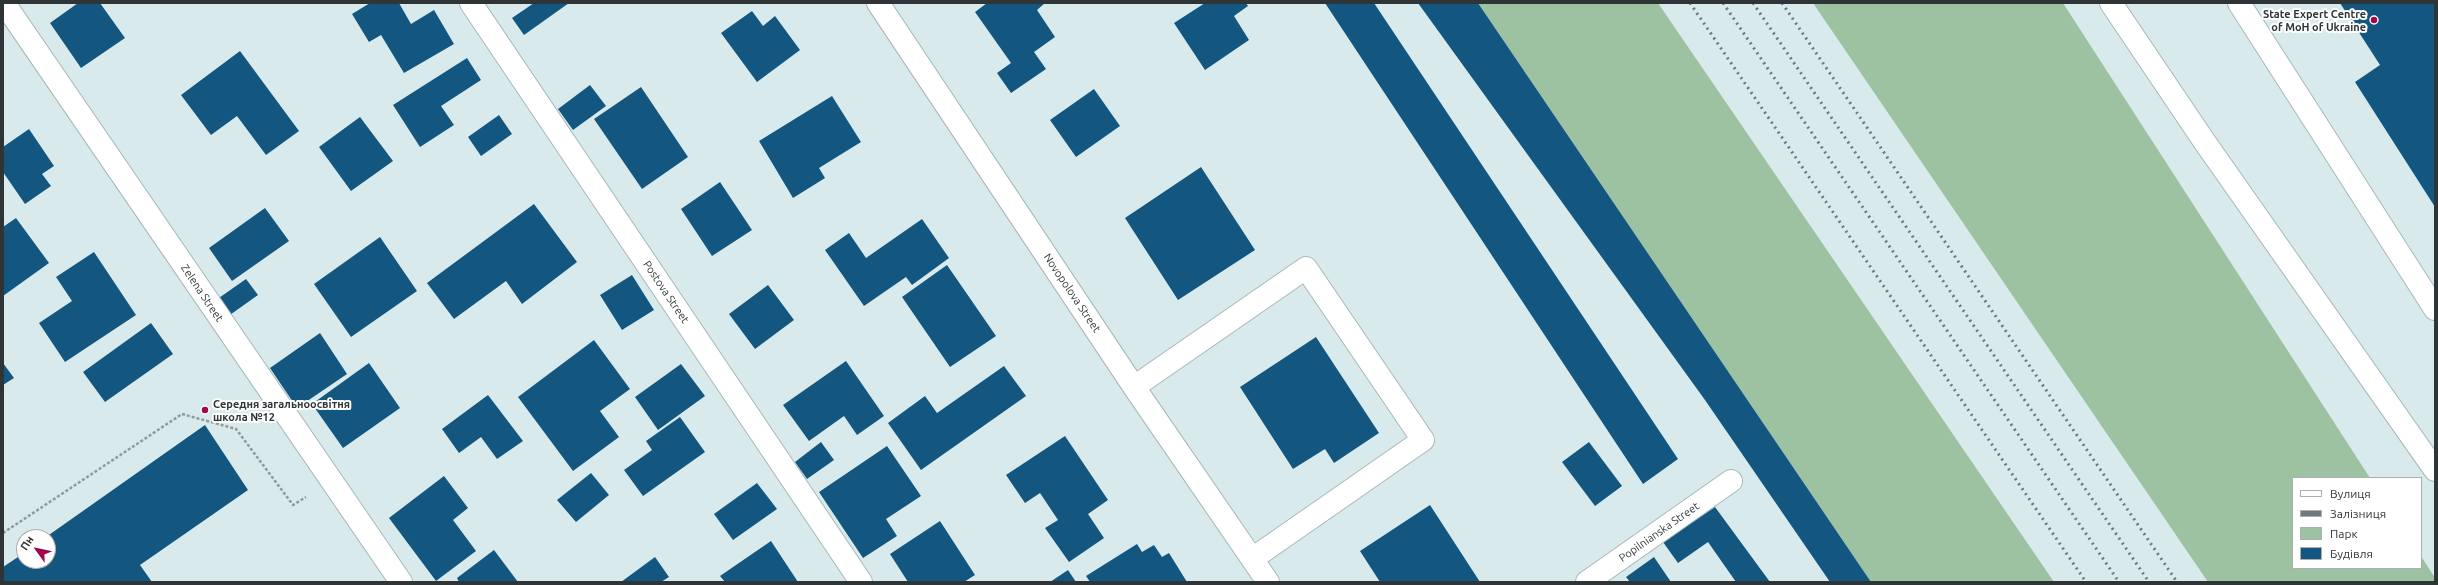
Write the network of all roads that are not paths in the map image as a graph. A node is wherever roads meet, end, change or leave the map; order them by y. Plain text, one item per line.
1 (4, 3) edge
2 (471, 3) edge
3 (878, 3) edge
4 (2111, 3) edge
5 (2239, 3) edge
6 (2435, 309) edge
7 (1134, 387) junction
8 (2435, 470) edge
9 (1731, 481) dead end
10 (1252, 559) junction
11 (401, 582) edge
12 (861, 582) edge
13 (1268, 582) edge
14 (1587, 582) edge

1 - 11 street, Zelena Street
2 - 12 street, Postova Street
3 - 7 street, Novopolova Street
4 - 8 street
5 - 6 street
7 - 10 street, Novopolova Street
7 - 10 street
9 - 14 street, Popilnianska Street
10 - 13 street, Novopolova Street

